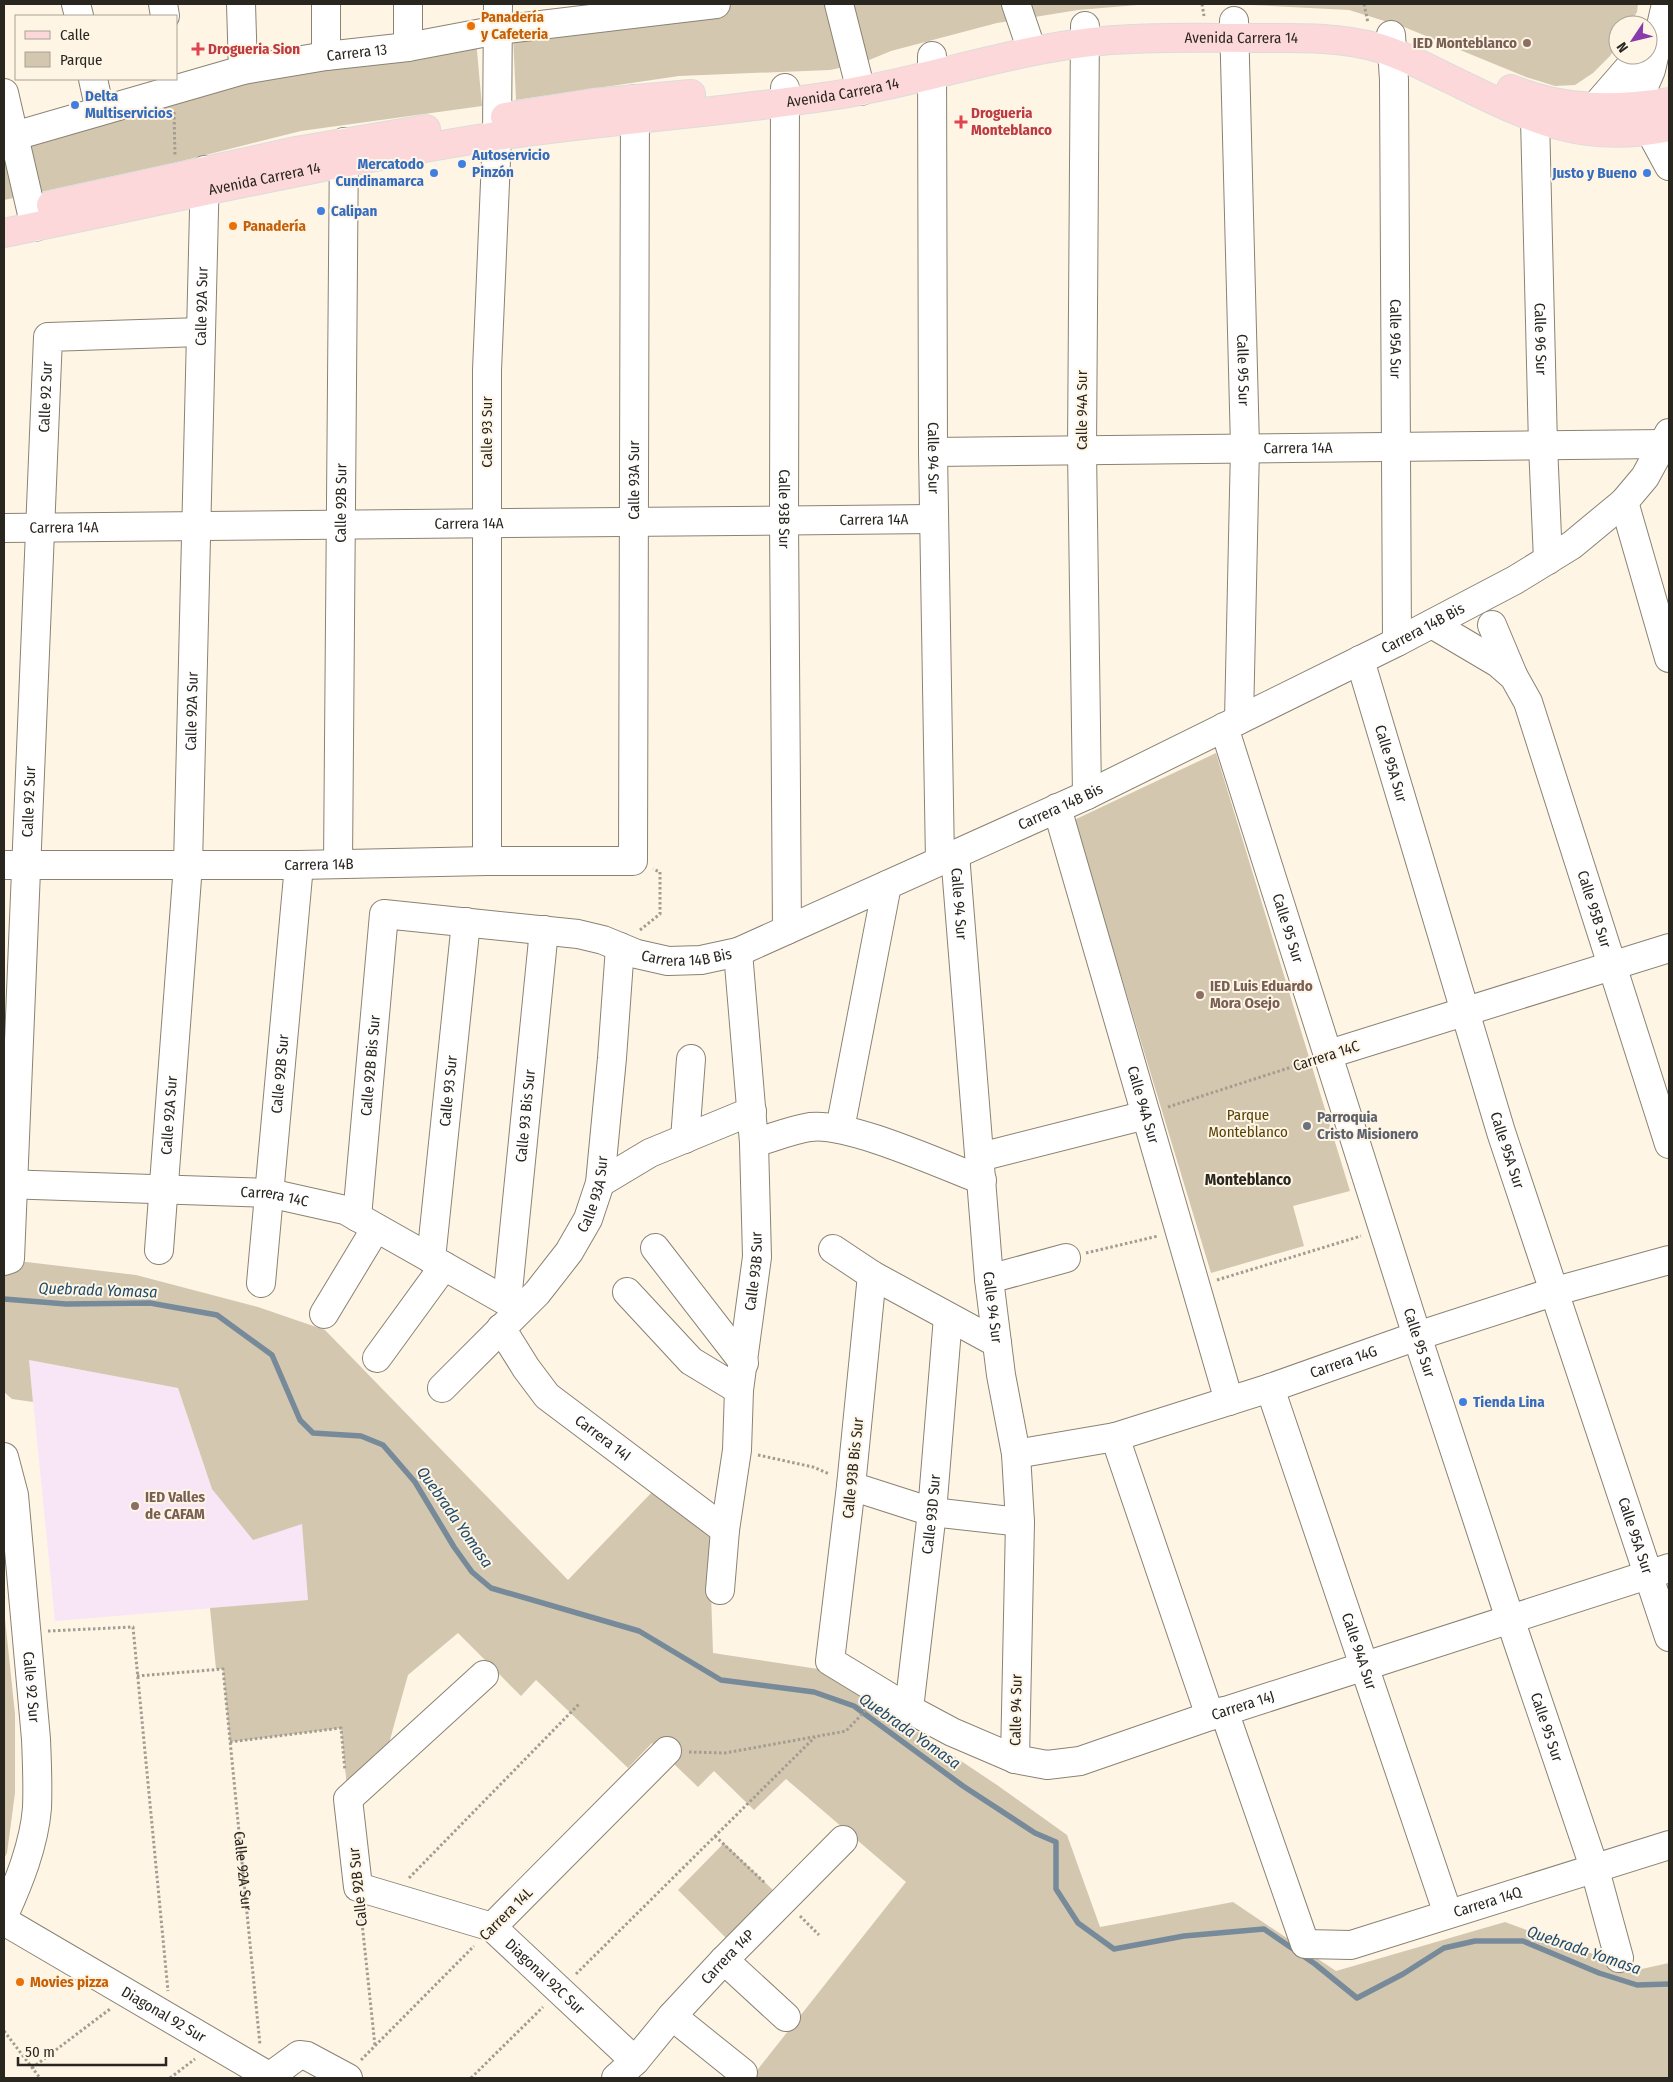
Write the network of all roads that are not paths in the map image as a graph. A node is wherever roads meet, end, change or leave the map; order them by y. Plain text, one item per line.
1 (241, 4) edge
2 (326, 4) edge
3 (408, 4) edge
4 (716, 4) edge
5 (839, 4) edge
6 (1016, 4) edge
7 (607, 10) edge
8 (498, 17) edge
9 (1659, 23) edge
10 (1235, 29) junction
11 (1379, 30) edge
12 (1085, 34) junction
13 (1029, 43) junction
14 (408, 47) junction
15 (326, 56) junction
16 (932, 65) junction
17 (1632, 65) edge
18 (243, 70) junction
19 (93, 80) edge
20 (173, 84) edge
21 (860, 84) junction
22 (4, 93) edge
23 (785, 96) junction
24 (1669, 102) edge
25 (1636, 107) junction
26 (634, 109) junction
27 (100, 111) junction
28 (1534, 118) junction
29 (1590, 120) junction
30 (497, 127) junction
31 (1647, 131) edge
32 (9, 138) edge
33 (344, 153) junction
34 (1669, 166) edge
35 (205, 181) junction
36 (4, 216) edge
37 (33, 218) junction
38 (4, 233) edge
39 (201, 332) junction
40 (1667, 438) edge
41 (1543, 445) junction
42 (1245, 447) junction
43 (1395, 447) junction
44 (1082, 450) junction
45 (933, 452) junction
46 (1624, 502) junction
47 (934, 519) junction
48 (784, 520) junction
49 (633, 522) junction
50 (487, 523) junction
51 (339, 525) junction
52 (196, 526) junction
53 (4, 528) edge
54 (40, 528) junction
55 (1548, 560) junction
56 (1432, 624) junction
57 (1492, 625) dead end
58 (1397, 642) junction
59 (1669, 658) edge
60 (1360, 660) junction
61 (1514, 677) junction
62 (1232, 724) junction
63 (1087, 795) junction
64 (1057, 808) junction
65 (947, 858) junction
66 (487, 861) junction
67 (633, 861) joint
68 (338, 864) junction
69 (15, 865) edge
70 (188, 865) junction
71 (299, 865) junction
72 (887, 885) junction
73 (384, 914) joint
74 (466, 922) junction
75 (544, 930) junction
76 (787, 930) junction
77 (620, 947) junction
78 (1669, 948) edge
79 (738, 952) junction
80 (1612, 966) junction
81 (1465, 1012) junction
82 (1329, 1054) junction
83 (691, 1058) dead end
84 (752, 1111) junction
85 (1146, 1114) junction
86 (840, 1129) junction
87 (685, 1139) junction
88 (754, 1143) junction
89 (1669, 1144) edge
90 (981, 1169) junction
91 (600, 1183) junction
92 (8, 1184) edge
93 (164, 1189) junction
94 (269, 1193) junction
95 (366, 1222) junction
96 (655, 1248) dead end
97 (833, 1249) dead end
98 (158, 1250) dead end
99 (1066, 1258) road end
100 (1669, 1260) edge
101 (4, 1262) edge
102 (437, 1262) junction
103 (872, 1276) junction
104 (990, 1279) junction
105 (260, 1283) dead end
106 (1556, 1291) junction
107 (627, 1292) dead end
108 (509, 1313) junction
109 (324, 1314) dead end
110 (948, 1317) junction
111 (1417, 1336) junction
112 (997, 1342) junction
113 (377, 1358) dead end
114 (744, 1363) junction
115 (442, 1388) dead end
116 (1270, 1388) junction
117 (739, 1390) junction
118 (1229, 1401) junction
119 (1115, 1437) junction
120 (1016, 1454) junction
121 (4, 1457) edge
122 (851, 1486) junction
123 (932, 1512) junction
124 (1020, 1522) junction
125 (726, 1530) junction
126 (1659, 1571) edge
127 (720, 1590) dead end
128 (1510, 1619) junction
129 (1669, 1637) edge
130 (830, 1660) joint
131 (1364, 1666) junction
132 (484, 1674) dead end
133 (909, 1709) junction
134 (1217, 1714) junction
135 (667, 1751) road end
136 (1015, 1759) junction
137 (843, 1840) dead end
138 (1669, 1846) edge
139 (1595, 1870) junction
140 (358, 1887) joint
141 (1448, 1914) junction
142 (4, 1915) edge
143 (4, 1921) edge
144 (492, 1927) junction
145 (1619, 1958) dead end
146 (724, 1960) junction
147 (672, 2016) junction
148 (786, 2017) dead end
149 (626, 2070) edge
150 (744, 2073) dead end
151 (268, 2076) edge
152 (346, 2077) edge

1 - 18 street
2 - 15 street
3 - 14 street
4 - 7 street, Carrera 13
5 - 21 street
6 - 13 street
7 - 8 street, Carrera 13
8 - 14 street, Carrera 13
8 - 30 street, Calle 93 Sur
9 - 25 street
10 - 11 main road, Avenida Carrera 14
10 - 12 main road, Avenida Carrera 14
10 - 42 street, Calle 95 Sur
11 - 28 main road, Avenida Carrera 14
11 - 29 main road, Avenida Carrera 14
11 - 43 street, Calle 95A Sur
12 - 13 main road, Avenida Carrera 14
12 - 44 street, Calle 94A Sur
13 - 16 main road, Avenida Carrera 14
14 - 15 street, Carrera 13
15 - 18 street, Carrera 13
16 - 21 main road, Avenida Carrera 14
16 - 45 street, Calle 94 Sur
17 - 29 street
18 - 20 street, Carrera 13
19 - 27 street
20 - 27 street, Carrera 13
21 - 23 main road, Avenida Carrera 14
22 - 32 street
23 - 26 main road, Avenida Carrera 14
23 - 48 street, Calle 93B Sur
24 - 25 main road, Avenida Carrera 14
25 - 29 main road, Avenida Carrera 14
25 - 31 street
26 - 30 main road, Avenida Carrera 14
26 - 49 street, Calle 93A Sur
27 - 32 street, Carrera 13
28 - 29 main road, Avenida Carrera 14
28 - 41 street, Calle 96 Sur
29 - 31 main road, Avenida Carrera 14
30 - 33 main road, Avenida Carrera 14
30 - 50 street, Calle 93 Sur
31 - 34 street
32 - 37 street
33 - 35 main road, Avenida Carrera 14
33 - 51 street, Calle 92B Sur
35 - 37 main road, Avenida Carrera 14
35 - 37 main road, Avenida Carrera 14
35 - 39 street, Calle 92A Sur
36 - 37 main road, Avenida Carrera 14
37 - 38 main road, Avenida Carrera 14
39 - 52 street, Calle 92A Sur
39 - 54 street, Calle 92 Sur
40 - 41 street, Carrera 14A
40 - 46 street, Carrera 14B Bis
41 - 43 street, Carrera 14A
41 - 55 street, Calle 96 Sur
42 - 43 street, Carrera 14A
42 - 44 street, Carrera 14A
42 - 62 street, Calle 95 Sur
43 - 58 street, Calle 95A Sur
44 - 45 street, Carrera 14A
44 - 63 street, Calle 94A Sur
45 - 47 street, Calle 94 Sur
46 - 55 street, Carrera 14B Bis
46 - 59 street
47 - 48 street, Carrera 14A
47 - 65 street, Calle 94 Sur
48 - 49 street, Carrera 14A
48 - 76 street, Calle 93B Sur
49 - 50 street, Carrera 14A
49 - 67 street, Calle 93A Sur
50 - 51 street, Carrera 14A
50 - 66 street, Calle 93 Sur
51 - 52 street, Carrera 14A
51 - 68 street, Calle 92B Sur
52 - 54 street, Carrera 14A
52 - 70 street, Calle 92A Sur
53 - 54 street, Carrera 14A
54 - 69 street, Calle 92 Sur
55 - 56 street, Carrera 14B Bis
56 - 58 street, Carrera 14B Bis
56 - 61 street, Calle 95B Sur
57 - 61 street, Calle 95B Sur
58 - 60 street, Carrera 14B Bis
60 - 62 street, Carrera 14B Bis
60 - 81 street, Calle 95A Sur
61 - 80 street, Calle 95B Sur
62 - 63 street, Carrera 14B Bis
62 - 82 street, Calle 95 Sur
63 - 64 street, Carrera 14B Bis
64 - 65 street, Carrera 14B Bis
64 - 85 street, Calle 94A Sur
65 - 72 street, Carrera 14B Bis
65 - 90 street, Calle 94 Sur
66 - 67 street, Carrera 14B
66 - 68 street, Carrera 14B
68 - 71 street, Carrera 14B
69 - 70 street, Carrera 14B
69 - 92 street, Calle 92 Sur
70 - 71 street, Carrera 14B
70 - 93 street, Calle 92A Sur
71 - 94 street, Calle 92B Sur
72 - 76 street, Carrera 14B Bis
72 - 86 street
73 - 74 street, Carrera 14B Bis
73 - 95 street, Calle 92B Bis Sur
74 - 75 street, Carrera 14B Bis
74 - 102 street, Calle 93 Sur
75 - 77 street, Carrera 14B Bis
75 - 108 street, Calle 93 Bis Sur
76 - 79 street, Carrera 14B Bis
77 - 79 street, Carrera 14B Bis
77 - 91 street, Calle 93A Sur
78 - 80 street, Carrera 14C
79 - 84 street, Calle 93B Sur
80 - 81 street, Carrera 14C
80 - 89 street, Calle 95B Sur
81 - 82 street, Carrera 14C
81 - 106 street, Calle 95A Sur
82 - 111 street, Calle 95 Sur
83 - 87 street
84 - 87 street
84 - 88 street, Calle 93B Sur
85 - 90 street
85 - 118 street, Calle 94A Sur
86 - 88 street
86 - 90 street
87 - 91 street
88 - 114 street, Calle 93B Sur
90 - 104 street, Calle 94 Sur
91 - 108 street, Calle 93A Sur
92 - 93 street, Carrera 14C
92 - 101 street, Calle 92 Sur
93 - 94 street, Carrera 14C
93 - 98 street, Calle 92A Sur
94 - 95 street, Carrera 14C
94 - 105 street, Calle 92B Sur
95 - 102 street, Carrera 14C
95 - 109 street, Calle 92B Bis Sur
96 - 114 street
97 - 103 street
99 - 104 street
100 - 106 street, Carrera 14G
102 - 108 street, Carrera 14C
102 - 113 street
103 - 110 street
103 - 122 street, Calle 93B Bis Sur
104 - 112 street, Calle 94 Sur
106 - 111 street, Carrera 14G
106 - 126 street, Calle 95A Sur
107 - 117 street
108 - 115 street, Calle 93A Sur
108 - 125 street, Carrera 14I
110 - 112 street
110 - 123 street, Calle 93D Sur
111 - 116 street, Carrera 14G
111 - 128 street, Calle 95 Sur
112 - 120 street, Calle 94 Sur
114 - 117 street, Calle 93B Sur
116 - 118 street, Carrera 14G
116 - 131 street, Calle 94A Sur
117 - 125 street, Calle 93B Sur
118 - 119 street, Carrera 14G
119 - 120 street, Carrera 14G
119 - 134 street
120 - 124 street, Calle 94 Sur
121 - 142 street, Calle 92 Sur
122 - 123 street
122 - 130 street, Calle 93B Bis Sur
123 - 124 street
123 - 133 street, Calle 93D Sur
124 - 136 street, Calle 94 Sur
125 - 127 street, Calle 93B Sur
126 - 128 street, Carrera 14J
126 - 129 street, Calle 95A Sur
128 - 131 street, Carrera 14J
128 - 139 street, Calle 95 Sur
130 - 133 street, Carrera 14J
131 - 134 street, Carrera 14J
131 - 141 street, Calle 94A Sur
132 - 140 street, Calle 92B Sur
133 - 136 street, Carrera 14J
134 - 136 street, Carrera 14J
134 - 141 street, Carrera 14Q
135 - 144 street, Carrera 14L
137 - 146 street, Carrera 14P
138 - 139 street, Carrera 14Q
139 - 141 street, Carrera 14Q
139 - 145 street, Calle 95 Sur
140 - 144 street, Diagonal 92C Sur
143 - 151 street, Diagonal 92 Sur
144 - 149 street, Diagonal 92C Sur
146 - 147 street, Carrera 14P
146 - 148 street
147 - 149 street, Carrera 14P
147 - 150 street
151 - 152 street

